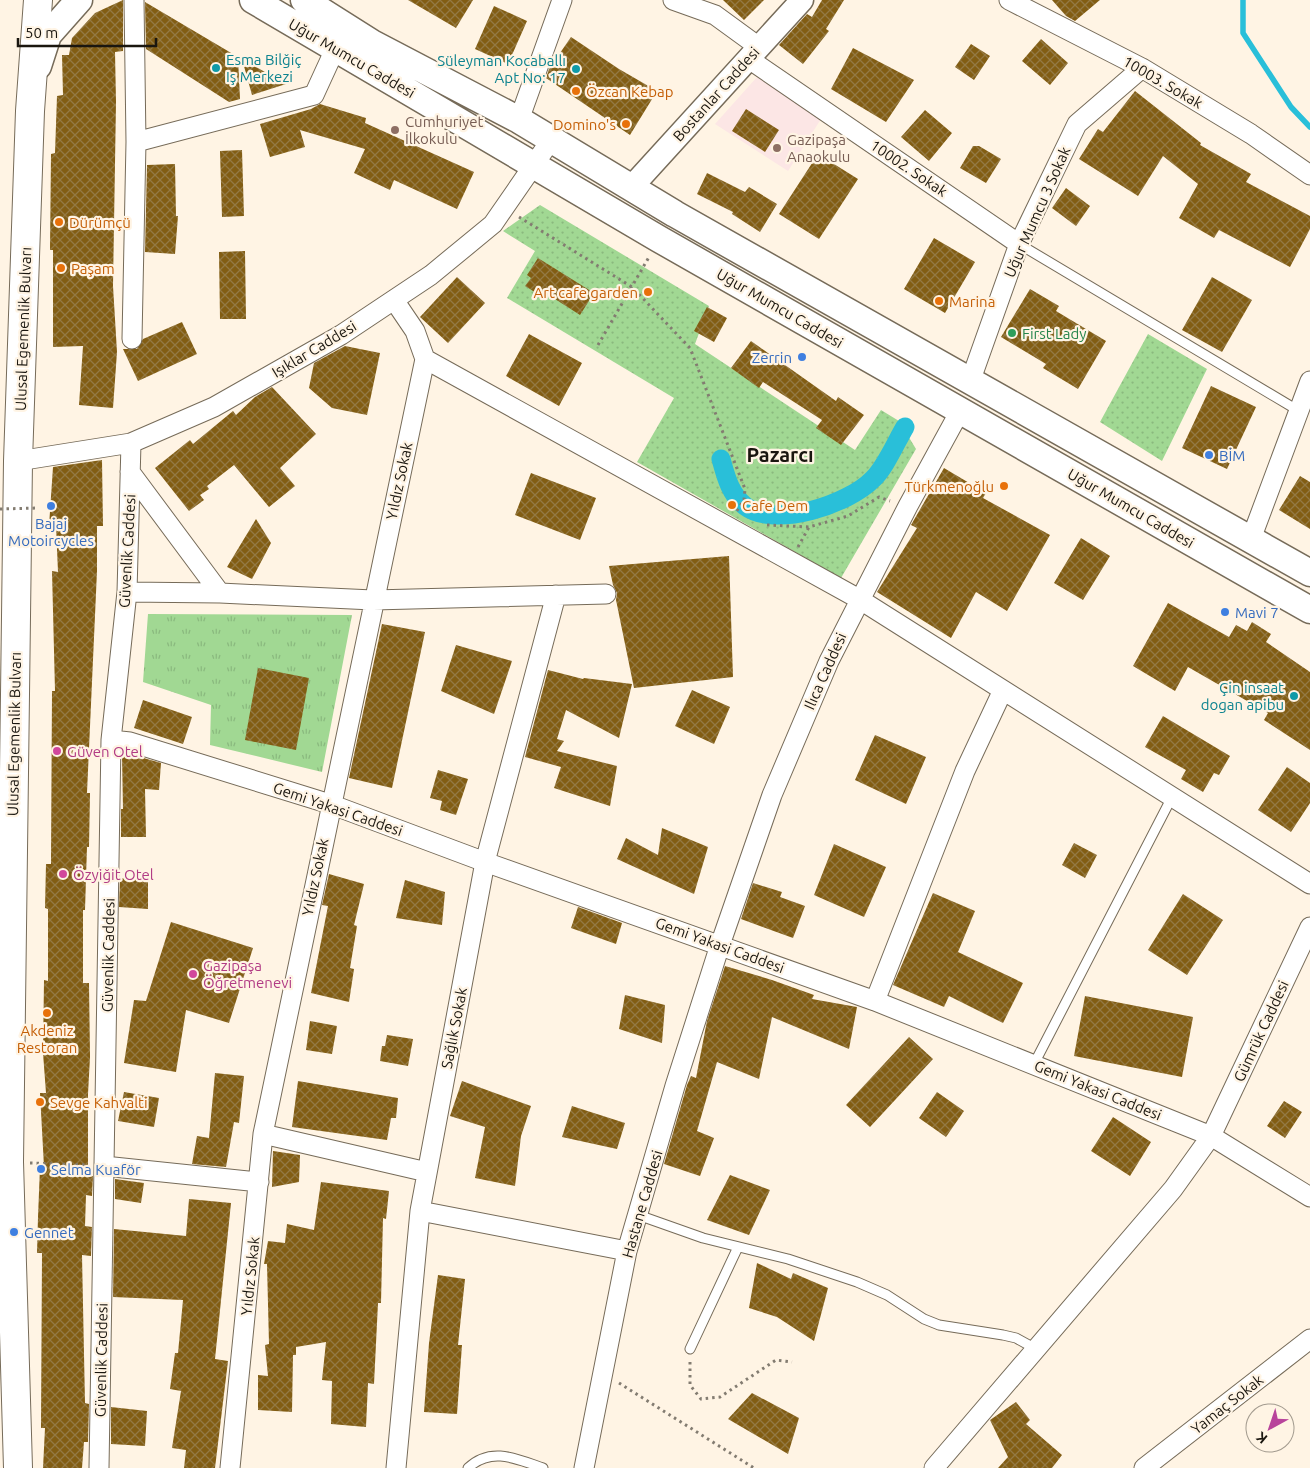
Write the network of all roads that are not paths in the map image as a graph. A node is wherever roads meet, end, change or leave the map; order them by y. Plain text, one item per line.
1 (38, 0) edge
2 (79, 0) edge
3 (134, 0) edge
4 (252, 0) edge
5 (304, 0) edge
6 (562, 0) edge
7 (673, 0) edge
8 (802, 0) edge
9 (1009, 0) edge
10 (336, 47) junction
11 (754, 53) junction
12 (1142, 68) junction
13 (30, 111) junction
14 (519, 120) junction
15 (551, 140) junction
16 (136, 142) junction
17 (535, 165) junction
18 (1310, 175) edge
19 (629, 186) junction
20 (1019, 244) junction
21 (394, 300) junction
22 (132, 339) dead end
23 (425, 359) junction
24 (1310, 381) edge
25 (970, 382) junction
26 (960, 411) junction
27 (1299, 411) junction
28 (132, 443) junction
29 (18, 461) junction
30 (130, 472) junction
31 (1251, 539) junction
32 (1310, 573) edge
33 (126, 592) junction
34 (220, 593) junction
35 (606, 594) dead end
36 (556, 595) junction
37 (859, 599) junction
38 (373, 600) junction
39 (1310, 610) edge
40 (1003, 690) junction
41 (111, 740) junction
42 (1172, 797) junction
43 (330, 804) junction
44 (485, 862) junction
45 (1310, 884) edge
46 (1310, 927) edge
47 (720, 945) junction
48 (875, 1001) junction
49 (1034, 1064) junction
50 (263, 1134) junction
51 (1211, 1136) junction
52 (104, 1166) junction
53 (427, 1172) junction
54 (259, 1182) junction
55 (1310, 1197) edge
56 (420, 1211) junction
57 (638, 1215) junction
58 (738, 1247) junction
59 (627, 1252) junction
60 (1310, 1339) edge
61 (690, 1349) road end
62 (1036, 1349) junction
63 (18, 1468) edge
64 (99, 1468) edge
65 (230, 1468) edge
66 (396, 1468) edge
67 (468, 1468) edge
68 (543, 1468) edge
69 (584, 1468) edge
70 (934, 1468) edge
71 (1144, 1468) edge

1 - 13 highway, Ulusal Egemenlik Bulvarı
2 - 13 main road
3 - 16 street
4 - 10 main road, Uğur Mumcu Caddesi
5 - 14 main road, Uğur Mumcu Caddesi
6 - 14 street
7 - 11 street, 10002. Sokak
8 - 11 street, Bostanlar Caddesi
9 - 12 street, 10003. Sokak
10 - 16 street
10 - 17 main road, Uğur Mumcu Caddesi
11 - 19 street, Bostanlar Caddesi
11 - 20 street, 10002. Sokak
12 - 18 street, 10003. Sokak
12 - 20 street, Uğur Mumcu 3 Sokak
13 - 29 highway, Ulusal Egemenlik Bulvarı
14 - 15 main road, Uğur Mumcu Caddesi
15 - 17 street, Işıklar Caddesi
15 - 19 main road, Uğur Mumcu Caddesi
16 - 22 street
17 - 21 street, Işıklar Caddesi
17 - 26 main road, Uğur Mumcu Caddesi
19 - 25 main road, Uğur Mumcu Caddesi
20 - 25 street, Uğur Mumcu 3 Sokak
20 - 27 lane
21 - 23 street
21 - 28 street, Işıklar Caddesi
23 - 37 street
23 - 38 street, Yıldız Sokak
24 - 27 street
25 - 31 main road, Uğur Mumcu Caddesi
26 - 37 street, Ilıca Caddesi
26 - 39 main road, Uğur Mumcu Caddesi
27 - 31 street
28 - 29 street, Işıklar Caddesi
28 - 30 street, Güvenlik Caddesi
29 - 63 highway, Ulusal Egemenlik Bulvarı
30 - 33 street, Güvenlik Caddesi
30 - 34 street
31 - 32 main road, Uğur Mumcu Caddesi
33 - 34 street
33 - 41 street, Güvenlik Caddesi
34 - 38 street
35 - 36 street
36 - 38 street
36 - 44 street, Sağlık Sokak
37 - 40 street
37 - 47 street, Ilıca Caddesi
38 - 43 street, Yıldız Sokak
40 - 42 street
40 - 48 street
41 - 43 street, Gemi Yakasi Caddesi
41 - 52 street, Güvenlik Caddesi
42 - 45 street
42 - 49 lane
43 - 44 street, Gemi Yakasi Caddesi
43 - 50 street, Yıldız Sokak
44 - 47 street, Gemi Yakasi Caddesi
44 - 53 street, Sağlık Sokak
46 - 51 street, Gümrük Caddesi
47 - 48 street, Gemi Yakasi Caddesi
47 - 57 street, Hastane Caddesi
48 - 49 street, Gemi Yakasi Caddesi
49 - 51 street, Gemi Yakasi Caddesi
50 - 53 street
50 - 54 street, Yıldız Sokak
51 - 55 street, Gemi Yakasi Caddesi
51 - 62 street, Gümrük Caddesi
52 - 54 street
52 - 64 street, Güvenlik Caddesi
53 - 56 street, Sağlık Sokak
54 - 65 street, Yıldız Sokak
56 - 59 street
56 - 66 street, Sağlık Sokak
57 - 58 lane
57 - 59 street, Hastane Caddesi
58 - 61 lane
58 - 62 lane
59 - 69 street, Hastane Caddesi
60 - 71 street, Yamaç Sokak
62 - 70 street, Gümrük Caddesi
67 - 68 lane

